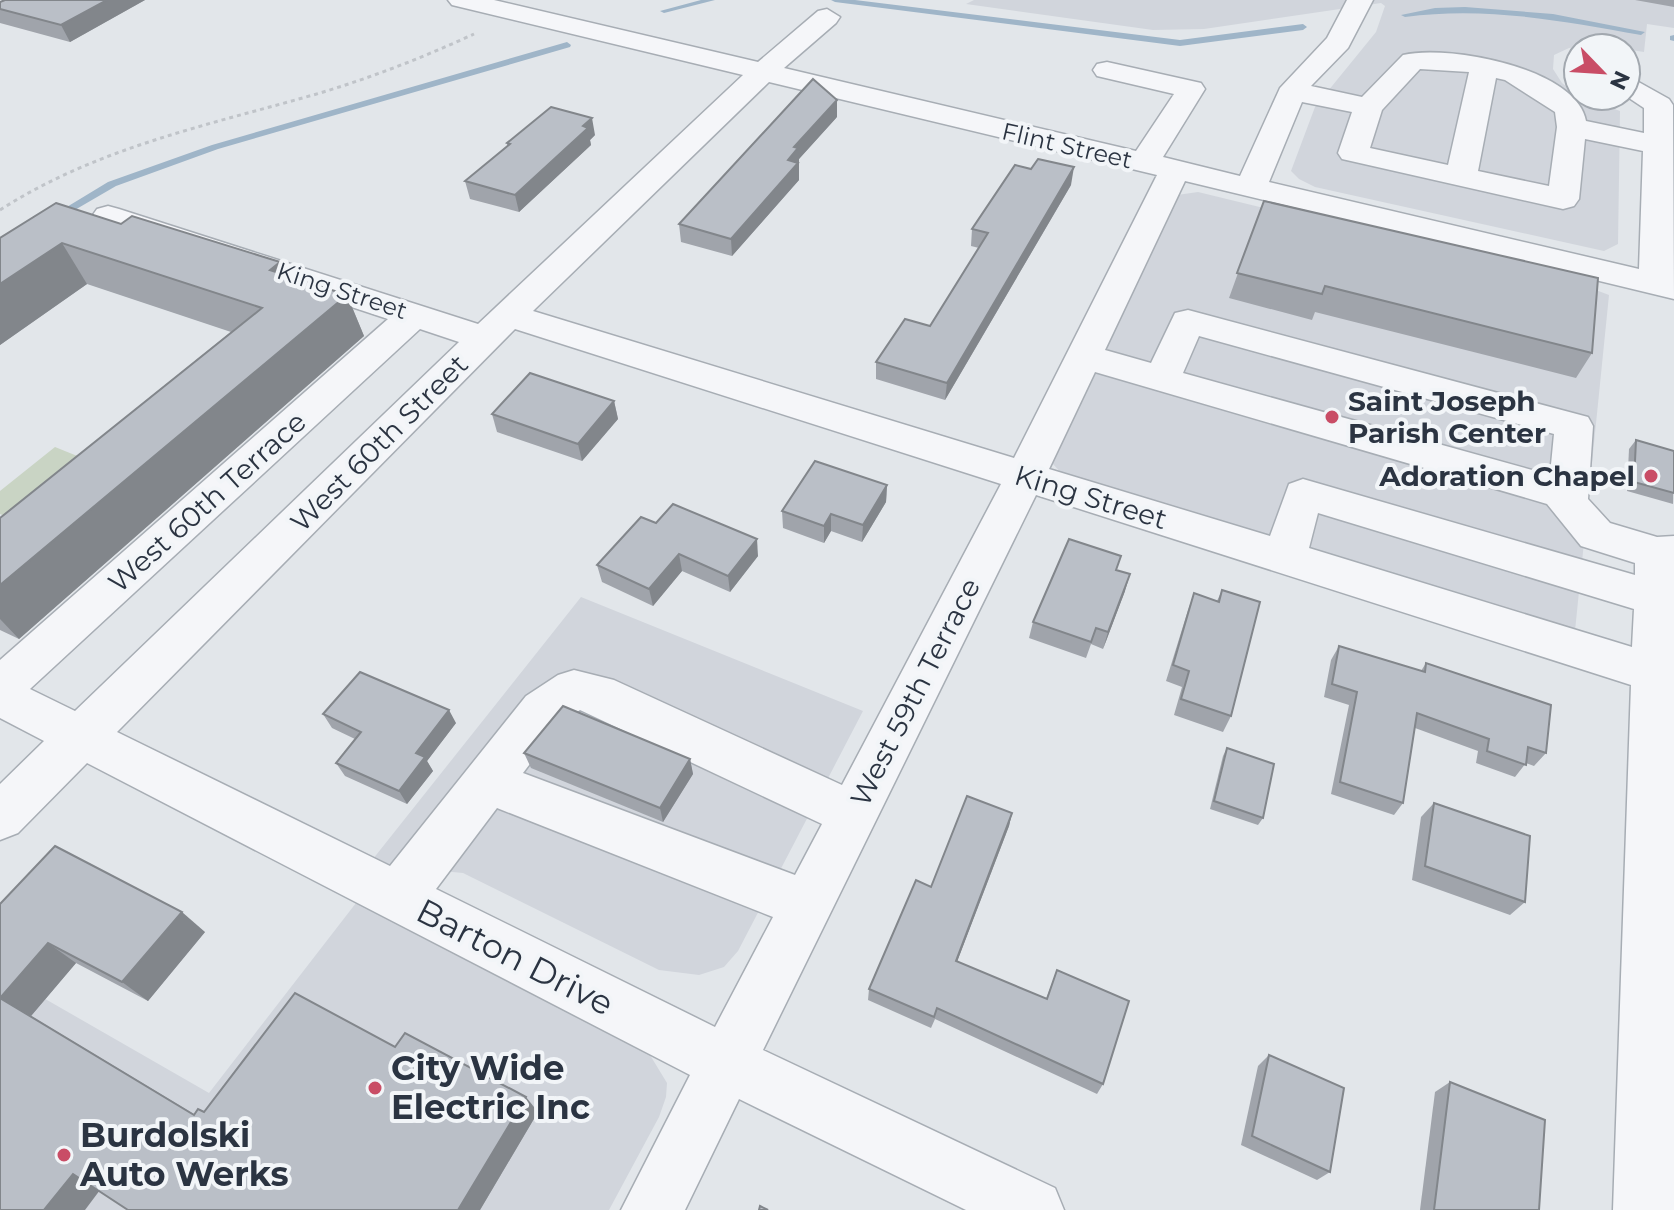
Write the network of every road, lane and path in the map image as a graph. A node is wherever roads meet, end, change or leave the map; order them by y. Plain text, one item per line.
1 (461, 0) edge
2 (1360, 0) edge
3 (510, 12) junction
4 (827, 17) dead end
5 (1484, 67) junction
6 (1107, 70) dead end
7 (762, 73) junction
8 (1293, 91) junction
9 (1642, 94) edge
10 (1368, 107) junction
11 (1572, 127) junction
12 (1658, 145) junction
13 (1158, 167) junction
14 (1461, 177) junction
15 (1250, 189) junction
16 (0, 210) edge
17 (108, 216) edge
18 (1665, 286) edge
19 (414, 315) junction
20 (496, 326) junction
21 (1083, 356) junction
22 (1162, 379) junction
23 (1025, 477) junction
24 (1568, 495) junction
25 (1666, 552) edge
26 (1285, 558) junction
27 (1666, 602) edge
28 (1665, 676) edge
29 (0, 688) edge
30 (0, 696) edge
31 (81, 738) junction
32 (488, 782) junction
33 (853, 814) junction
34 (0, 817) edge
35 (398, 898) junction
36 (807, 905) junction
37 (727, 1063) junction
38 (652, 1210) edge
39 (1033, 1210) edge
40 (1644, 1210) edge

1 - 3 street, Flint Street
2 - 8 street
3 - 7 street, Flint Street
3 - 16 path
4 - 7 street, West 60th Street
5 - 10 street
5 - 11 street
5 - 14 street
6 - 13 street, West 59th Terrace
7 - 13 street, Flint Street
7 - 20 street, West 60th Street
8 - 10 street
8 - 15 street
9 - 12 street
10 - 14 street
11 - 12 street
11 - 14 street
12 - 18 street
13 - 15 street, Flint Street
13 - 21 street, West 59th Terrace
15 - 18 street, Flint Street
17 - 19 street, King Street
19 - 20 street, King Street
19 - 29 street, West 60th Terrace
20 - 23 street, King Street
20 - 31 street, West 60th Street
21 - 22 street
21 - 23 street, West 59th Terrace
22 - 24 street
22 - 24 street
23 - 26 street, King Street
23 - 33 street, West 59th Terrace
24 - 25 street
25 - 27 street
26 - 27 street
26 - 28 street, King Street
27 - 28 street
28 - 40 street
30 - 31 street, Barton Drive
31 - 34 street, West 60th Street
31 - 35 street, Barton Drive
32 - 33 street
32 - 35 street
32 - 36 street
33 - 36 street, West 59th Terrace
35 - 37 street, Barton Drive
36 - 37 street, West 59th Terrace
37 - 38 street, West 59th Terrace
37 - 39 street, Barton Drive

